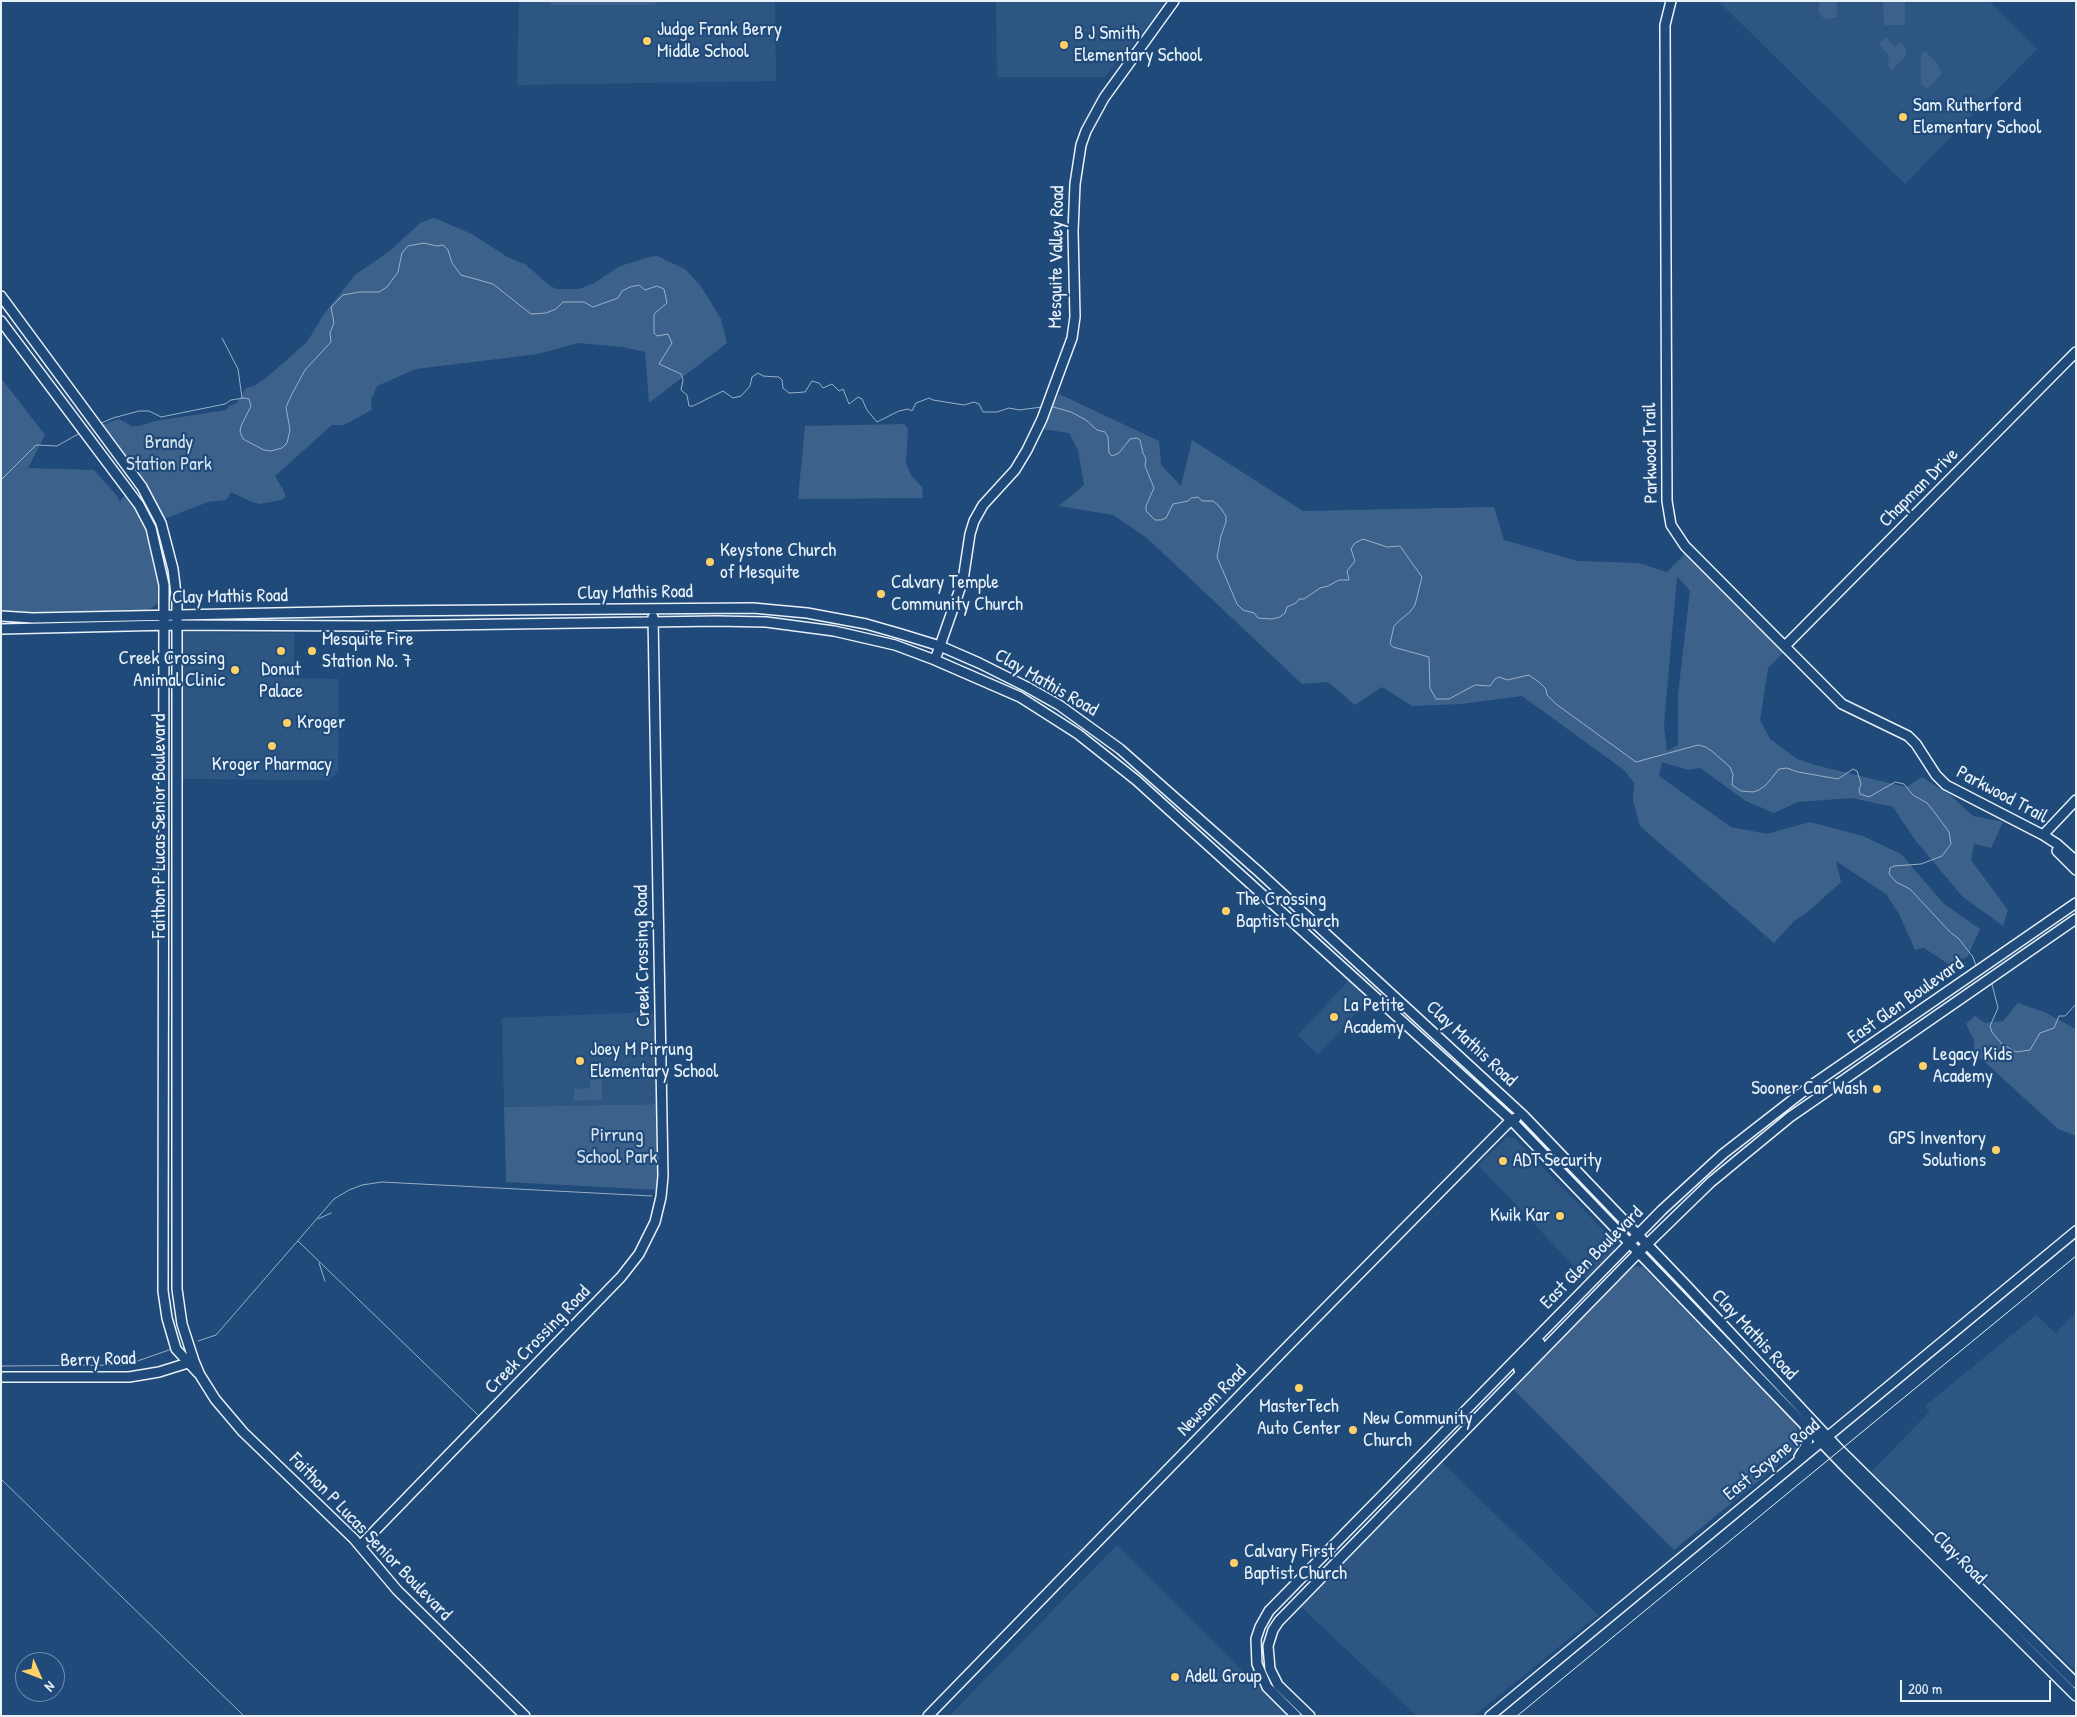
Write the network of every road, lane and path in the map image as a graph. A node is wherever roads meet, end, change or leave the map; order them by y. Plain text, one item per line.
1 (1174, 1) edge
2 (1671, 1) edge
3 (1, 296) edge
4 (1, 321) edge
5 (2076, 352) edge
6 (652, 609) junction
7 (444, 611) junction
8 (305, 612) junction
9 (252, 613) junction
10 (164, 615) junction
11 (177, 615) junction
12 (1, 616) edge
13 (653, 622) junction
14 (176, 625) junction
15 (443, 625) junction
16 (164, 626) junction
17 (252, 626) junction
18 (306, 626) junction
19 (1, 629) edge
20 (940, 646) junction
21 (1785, 646) junction
22 (935, 660) junction
23 (164, 726) junction
24 (176, 726) junction
25 (2076, 800) edge
26 (2046, 837) junction
27 (2076, 861) edge
28 (2076, 870) edge
29 (2076, 903) edge
30 (2076, 919) edge
31 (1365, 970) junction
32 (1356, 980) junction
33 (1862, 1052) junction
34 (1869, 1063) junction
35 (1524, 1116) junction
36 (1511, 1120) junction
37 (2076, 1231) edge
38 (1637, 1236) junction
39 (1629, 1244) junction
40 (1646, 1245) junction
41 (1638, 1253) junction
42 (1541, 1334) junction
43 (191, 1362) junction
44 (1520, 1373) junction
45 (1, 1377) edge
46 (1805, 1425) junction
47 (1824, 1440) junction
48 (1795, 1464) junction
49 (1383, 1494) junction
50 (1393, 1503) junction
51 (360, 1546) junction
52 (1281, 1599) junction
53 (1291, 1609) junction
54 (2028, 1643) junction
55 (1256, 1658) junction
56 (1268, 1658) junction
57 (2076, 1683) edge
58 (2076, 1696) edge
59 (525, 1716) edge
60 (928, 1716) edge
61 (1296, 1716) edge
62 (1310, 1716) edge
63 (1490, 1716) edge

1 - 20 street, Mesquite Valley Road
2 - 21 street, Parkwood Trail
3 - 11 street, Faithon P Lucas Senior Boulevard
4 - 10 street, Faithon P Lucas Senior Boulevard
5 - 21 street, Chapman Drive
6 - 7 street, Clay Mathis Road
6 - 13 street, Creek Crossing Road
6 - 20 street, Clay Mathis Road
7 - 8 street, Clay Mathis Road
7 - 15 street
8 - 9 street, Clay Mathis Road
8 - 18 street
9 - 11 street, Clay Mathis Road
9 - 17 street
10 - 11 street, Clay Mathis Road
10 - 12 street, Clay Mathis Road
10 - 16 street, Faithon P Lucas Senior Boulevard
11 - 14 street, Faithon P Lucas Senior Boulevard
13 - 15 street, Clay Mathis Road
13 - 22 street, Clay Mathis Road
13 - 51 street, Creek Crossing Road
14 - 16 street, Clay Mathis Road
14 - 17 street, Clay Mathis Road
14 - 24 street, Faithon P Lucas Senior Boulevard
15 - 18 street, Clay Mathis Road
16 - 19 street, Clay Mathis Road
16 - 23 street, Faithon P Lucas Senior Boulevard
17 - 18 street, Clay Mathis Road
20 - 22 street, Mesquite Valley Road
20 - 31 street, Clay Mathis Road
21 - 26 street, Parkwood Trail
22 - 32 street, Clay Mathis Road
23 - 24 street
23 - 43 street, Faithon P Lucas Senior Boulevard
24 - 43 street, Faithon P Lucas Senior Boulevard
25 - 26 street
26 - 27 street, Parkwood Trail
26 - 28 street, Parkwood Trail
29 - 33 street, East Glen Boulevard
30 - 34 street, East Glen Boulevard
31 - 32 street
31 - 35 street, Clay Mathis Road
32 - 36 street, Clay Mathis Road
33 - 34 street
33 - 38 street, East Glen Boulevard
34 - 40 street, East Glen Boulevard
35 - 36 street, Newsom Road
35 - 38 street, Clay Mathis Road
36 - 39 street, Clay Mathis Road
36 - 60 street, Newsom Road
37 - 47 street, East Scyene Road
38 - 39 street, East Glen Boulevard
38 - 40 street, Clay Mathis Road
39 - 41 street, Clay Mathis Road
39 - 42 street, East Glen Boulevard
40 - 41 street, East Glen Boulevard
40 - 47 street, Clay Mathis Road
41 - 44 street, East Glen Boulevard
41 - 46 street, Clay Mathis Road
42 - 44 street
42 - 49 street, East Glen Boulevard
43 - 45 street, Berry Road
43 - 51 street, Faithon P Lucas Senior Boulevard
44 - 50 street, East Glen Boulevard
46 - 47 street, Clay Mathis Road
46 - 48 street
47 - 48 street, East Scyene Road
47 - 54 street, Clay Road
48 - 63 street, East Scyene Road
49 - 50 street
49 - 52 street, East Glen Boulevard
50 - 53 street, East Glen Boulevard
51 - 59 street, Faithon P Lucas Senior Boulevard
52 - 53 street
52 - 55 street, East Glen Boulevard
53 - 56 street, East Glen Boulevard
54 - 57 street, Clay Road
54 - 58 street, Clay Road
55 - 56 street
55 - 61 street, East Glen Boulevard
56 - 62 street, East Glen Boulevard

